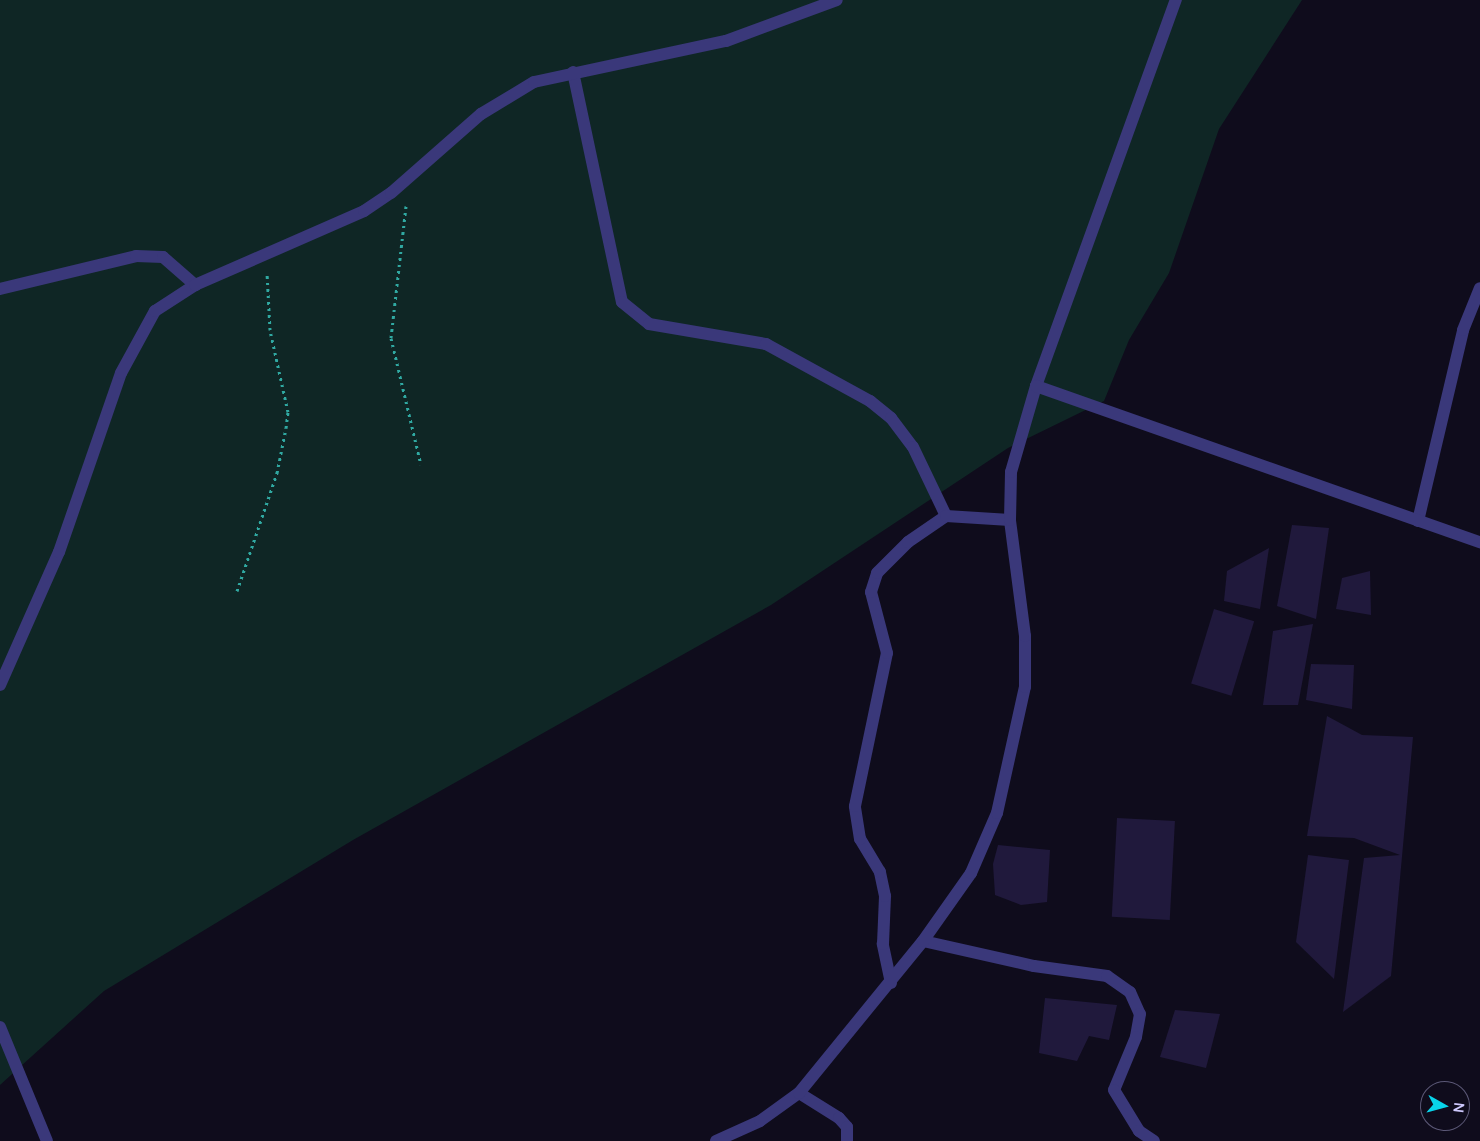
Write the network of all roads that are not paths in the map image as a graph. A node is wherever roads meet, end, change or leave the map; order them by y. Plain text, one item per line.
1 (837, 0) edge
2 (1176, 0) edge
3 (573, 72) junction
4 (195, 285) junction
5 (1480, 288) edge
6 (0, 289) edge
7 (1036, 386) junction
8 (946, 516) junction
9 (1010, 520) junction
10 (1418, 520) junction
11 (1480, 542) edge
12 (0, 685) edge
13 (922, 941) junction
14 (891, 983) junction
15 (0, 1027) edge
16 (798, 1092) junction
17 (47, 1141) edge
18 (716, 1141) edge
19 (847, 1141) edge
20 (1154, 1141) edge

1 - 3 street
2 - 7 street
3 - 4 street
3 - 8 street
4 - 6 street
4 - 12 street
5 - 10 street
7 - 9 street
7 - 10 street
8 - 9 street
8 - 14 street
9 - 13 street
10 - 11 street
13 - 14 street
13 - 20 street
14 - 16 street
15 - 17 street
16 - 18 street
16 - 19 street

